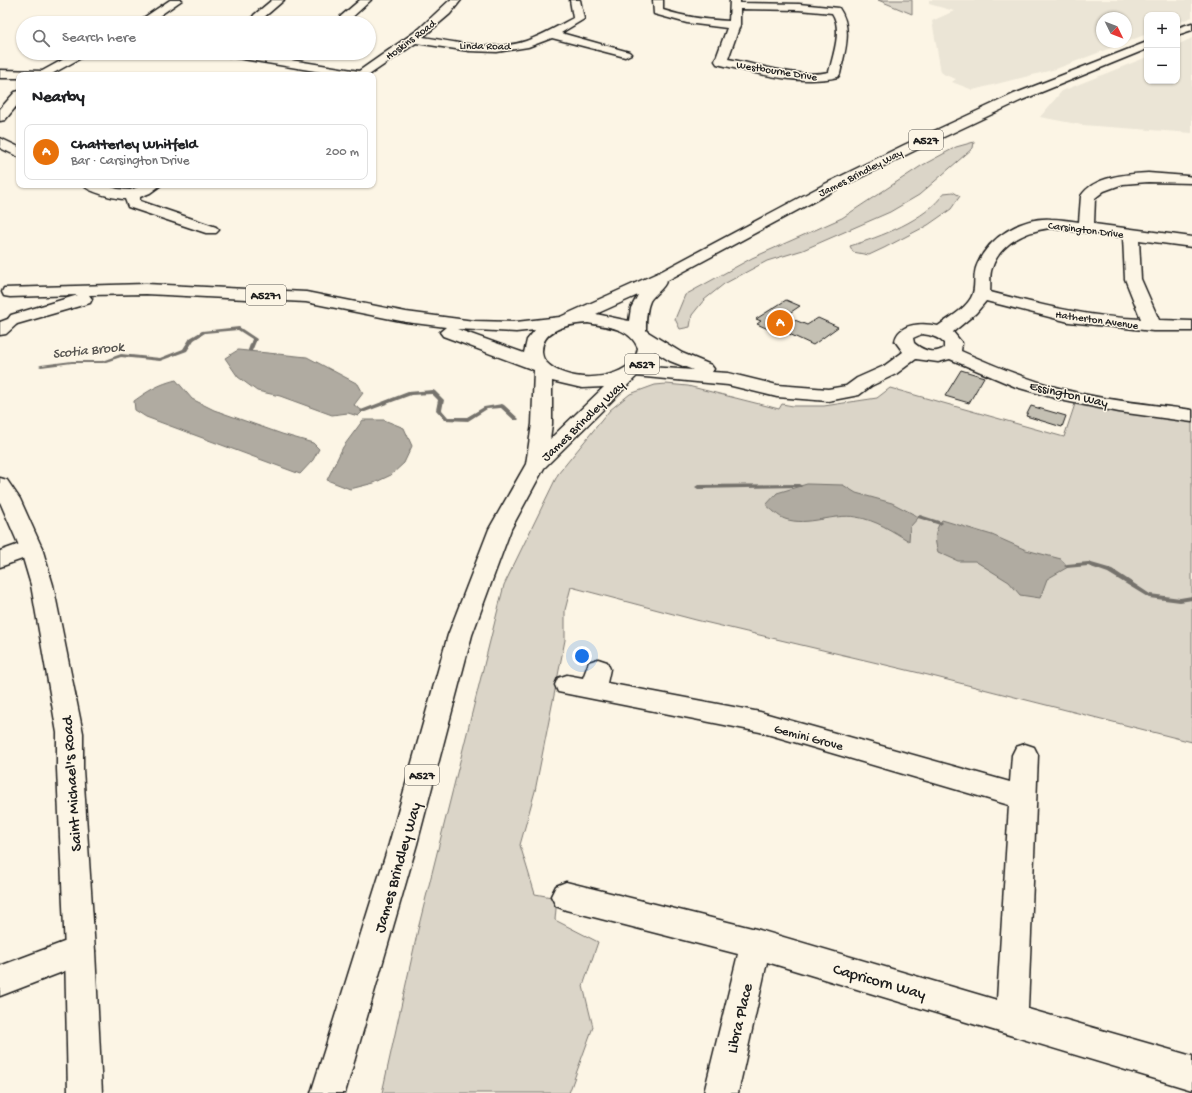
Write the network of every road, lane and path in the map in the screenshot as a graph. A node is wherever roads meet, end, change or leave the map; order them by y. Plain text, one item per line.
1 (178, 0) edge
2 (279, 0) edge
3 (366, 0) edge
4 (456, 0) edge
5 (575, 0) edge
6 (658, 0) edge
7 (735, 3) edge
8 (153, 16) edge
9 (259, 16) edge
10 (347, 16) edge
11 (734, 24) junction
12 (1192, 26) edge
13 (1180, 31) edge
14 (550, 34) junction
15 (414, 39) junction
16 (1144, 46) edge
17 (625, 54) dead end
18 (70, 60) edge
19 (268, 60) edge
20 (47, 72) edge
21 (342, 72) edge
22 (365, 72) edge
23 (0, 74) edge
24 (16, 74) edge
25 (16, 98) edge
26 (0, 117) edge
27 (0, 142) edge
28 (16, 151) edge
29 (1187, 180) dead end
30 (99, 188) edge
31 (150, 188) edge
32 (132, 195) junction
33 (1086, 228) junction
34 (211, 230) dead end
35 (1131, 234) junction
36 (1192, 242) edge
37 (668, 274) junction
38 (125, 290) junction
39 (5, 292) edge
40 (981, 295) junction
41 (406, 317) junction
42 (566, 321) junction
43 (6, 324) edge
44 (1153, 326) junction
45 (1192, 326) edge
46 (941, 333) junction
47 (640, 334) junction
48 (914, 352) junction
49 (951, 352) junction
50 (540, 367) junction
51 (631, 373) junction
52 (728, 378) junction
53 (1192, 416) edge
54 (536, 464) junction
55 (0, 485) edge
56 (31, 548) junction
57 (0, 559) edge
58 (567, 685) dead end
59 (1025, 755) dead end
60 (1022, 797) junction
61 (566, 896) dead end
62 (756, 944) junction
63 (80, 951) junction
64 (0, 981) edge
65 (1012, 1019) junction
66 (1192, 1073) edge
67 (85, 1093) edge
68 (328, 1093) edge
69 (721, 1093) edge

1 - 8 street
2 - 9 street
3 - 10 street
4 - 15 street, Hoskins Road
5 - 14 street, Linda Road
6 - 11 street
7 - 11 street
7 - 11 street, Westbourne Drive
12 - 13 street
14 - 15 street, Linda Road
14 - 17 street
15 - 22 street, Hoskins Road
16 - 37 street, James Brindley Way / A527
18 - 20 street
19 - 21 street
23 - 24 street
25 - 26 street
27 - 28 street
29 - 33 street
30 - 32 street
31 - 32 street
32 - 34 street
33 - 35 street, Carsington Drive
33 - 40 street, Carsington Drive
35 - 36 street, Carsington Drive
35 - 44 street
37 - 42 street, James Brindley Way / A527
37 - 47 street, James Brindley Way / A527
38 - 39 street, A5271
38 - 41 street, A5271
38 - 43 street, A5271
39 - 43 street
40 - 44 street, Hatherton Avenue
40 - 46 street
41 - 42 street, A5271
41 - 50 street, A5271
42 - 47 street, A527
42 - 50 street, A527
44 - 45 street, Hatherton Avenue
46 - 48 street
46 - 49 street
47 - 51 street, A527
47 - 52 street
48 - 49 street
48 - 52 street
49 - 53 street, Essington Way
50 - 51 street, A527
50 - 54 street, James Brindley Way / A527
51 - 52 street
51 - 54 street, James Brindley Way / A527
54 - 68 street, James Brindley Way / A527
55 - 56 street, Saint Michael's Road
56 - 57 street
56 - 63 street, Saint Michael's Road
58 - 60 street, Gemini Grove
59 - 60 street
60 - 65 street
61 - 62 street, Capricorn Way
62 - 65 street, Capricorn Way
62 - 69 street, Libra Place
63 - 64 street
63 - 67 street, Saint Michael's Road
65 - 66 street, Capricorn Way

